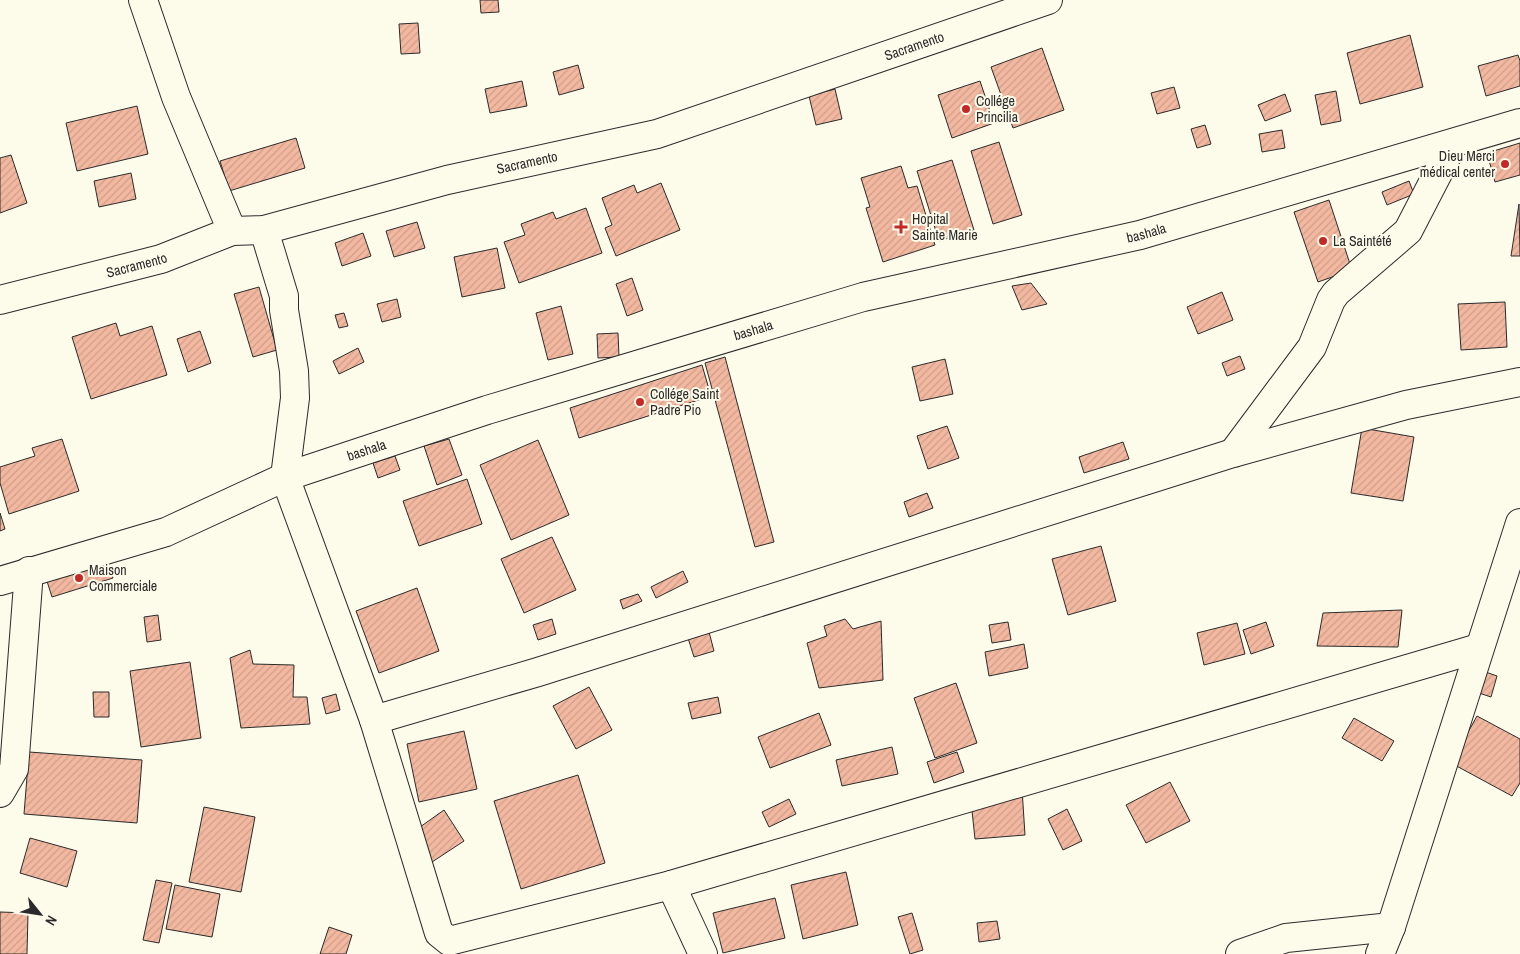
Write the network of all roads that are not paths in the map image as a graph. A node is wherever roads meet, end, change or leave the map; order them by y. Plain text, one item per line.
1 (142, 0) edge
2 (1048, 0) edge
3 (1520, 123) edge
4 (1453, 144) junction
5 (264, 230) junction
6 (232, 231) junction
7 (0, 300) edge
8 (1520, 382) edge
9 (1234, 453) junction
10 (285, 477) junction
11 (1520, 523) edge
12 (29, 572) junction
13 (0, 581) edge
14 (1480, 648) junction
15 (374, 720) junction
16 (0, 793) edge
17 (671, 885) junction
18 (1390, 927) junction
19 (703, 954) edge
20 (1240, 954) edge
21 (1380, 954) edge

1 - 6 street
2 - 5 street, Sacramento
3 - 4 street, bashala
4 - 9 street
4 - 10 street, bashala
5 - 6 street, Sacramento
5 - 10 street
6 - 7 street, Sacramento
8 - 9 street
9 - 15 street
10 - 12 street, bashala
10 - 15 street
11 - 14 street
12 - 13 street, bashala
12 - 16 street
14 - 17 street
14 - 18 street
15 - 17 street
17 - 19 street
18 - 20 street
18 - 21 street

